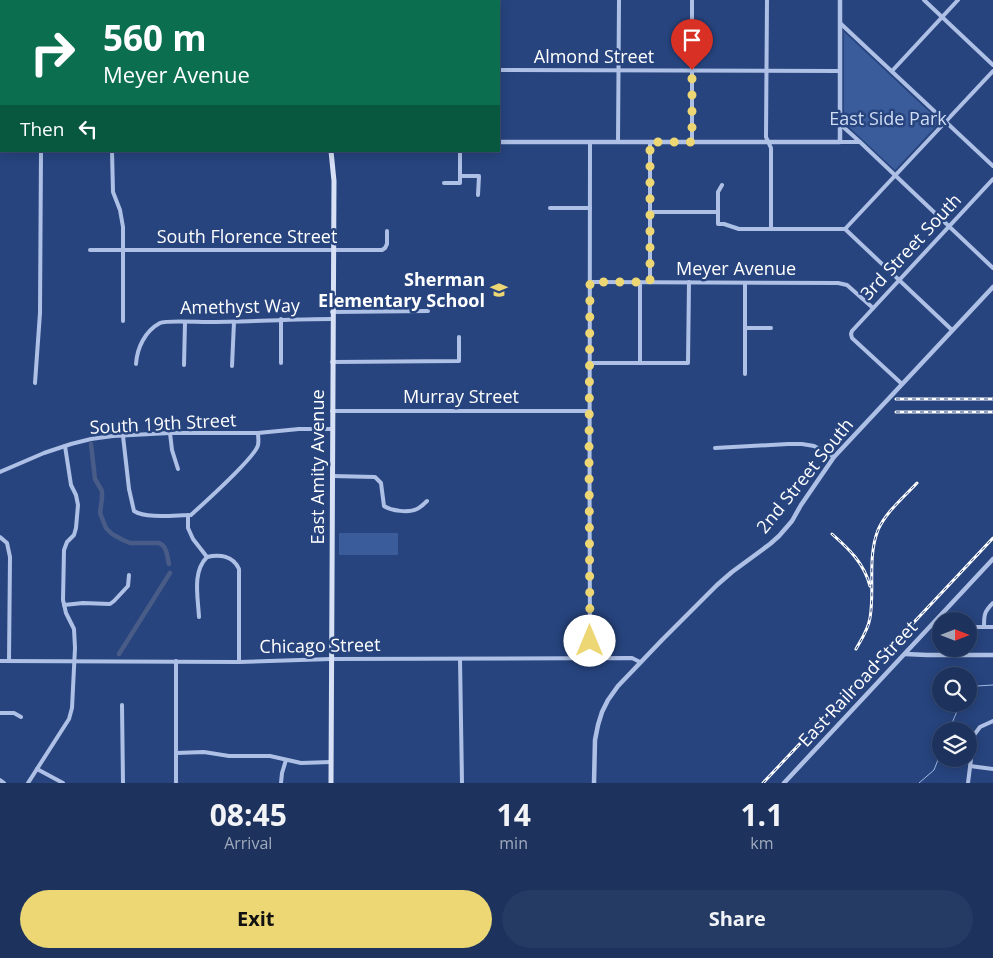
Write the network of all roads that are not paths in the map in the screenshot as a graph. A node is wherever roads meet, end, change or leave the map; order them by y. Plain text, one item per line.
1 (618, 0) edge
2 (692, 0) edge
3 (767, 0) edge
4 (840, 0) edge
5 (924, 0) edge
6 (958, 0) edge
7 (942, 17) junction
8 (840, 23) junction
9 (993, 65) edge
10 (500, 70) edge
11 (618, 70) junction
12 (692, 70) junction
13 (840, 70) junction
14 (766, 71) junction
15 (892, 71) junction
16 (993, 71) edge
17 (946, 122) junction
18 (840, 124) junction
19 (500, 142) edge
20 (590, 142) junction
21 (618, 142) junction
22 (650, 142) junction
23 (692, 142) junction
24 (768, 142) junction
25 (840, 142) junction
26 (860, 142) junction
27 (41, 152) edge
28 (112, 152) edge
29 (331, 152) edge
30 (460, 152) edge
31 (993, 166) edge
32 (460, 176) junction
33 (895, 176) junction
34 (993, 179) edge
35 (444, 183) dead end
36 (722, 185) dead end
37 (478, 195) dead end
38 (550, 208) dead end
39 (590, 208) junction
40 (650, 212) junction
41 (718, 212) junction
42 (949, 226) junction
43 (771, 229) junction
44 (845, 229) junction
45 (387, 231) dead end
46 (90, 250) dead end
47 (123, 250) junction
48 (333, 250) junction
49 (993, 268) edge
50 (899, 280) junction
51 (590, 282) junction
52 (640, 282) junction
53 (650, 282) junction
54 (688, 282) junction
55 (746, 283) junction
56 (993, 287) edge
57 (873, 308) junction
58 (428, 311) dead end
59 (332, 312) junction
60 (281, 320) junction
61 (332, 320) junction
62 (123, 321) dead end
63 (185, 322) junction
64 (234, 322) junction
65 (746, 328) junction
66 (771, 328) dead end
67 (952, 330) junction
68 (459, 337) dead end
69 (332, 362) junction
70 (281, 363) dead end
71 (590, 363) junction
72 (640, 363) junction
73 (136, 364) dead end
74 (184, 365) dead end
75 (232, 366) dead end
76 (745, 374) dead end
77 (35, 383) dead end
78 (902, 384) junction
79 (332, 411) junction
80 (590, 411) junction
81 (332, 429) junction
82 (170, 433) junction
83 (258, 433) junction
84 (123, 436) junction
85 (65, 446) junction
86 (715, 448) dead end
87 (834, 457) junction
88 (178, 469) dead end
89 (0, 472) edge
90 (332, 476) junction
91 (427, 501) dead end
92 (188, 515) junction
93 (0, 537) edge
94 (207, 557) junction
95 (993, 559) edge
96 (129, 575) dead end
97 (993, 603) edge
98 (64, 605) junction
99 (199, 617) dead end
100 (978, 627) edge
101 (984, 627) junction
102 (993, 627) edge
103 (905, 654) junction
104 (993, 655) edge
105 (460, 658) junction
106 (590, 658) junction
107 (331, 659) junction
108 (0, 661) edge
109 (9, 661) junction
110 (74, 661) junction
111 (176, 661) junction
112 (240, 662) junction
113 (640, 662) junction
114 (122, 705) dead end
115 (0, 713) edge
116 (21, 717) dead end
117 (993, 722) edge
118 (977, 731) edge
119 (176, 753) junction
120 (286, 760) junction
121 (331, 762) junction
122 (970, 767) edge
123 (977, 767) edge
124 (37, 769) junction
125 (993, 769) edge
126 (0, 780) edge
127 (4, 783) edge
128 (28, 783) edge
129 (63, 783) edge
130 (123, 783) edge
131 (176, 783) edge
132 (281, 783) edge
133 (331, 783) edge
134 (462, 783) edge
135 (594, 783) edge
136 (784, 783) edge
137 (968, 783) edge

1 - 11 street
2 - 12 street
3 - 14 street
4 - 8 street
5 - 7 street
6 - 7 street
7 - 9 street
7 - 15 street
8 - 13 street
8 - 15 street
10 - 11 street, Almond Street
11 - 12 street, Almond Street
11 - 21 street
12 - 14 street, Almond Street
12 - 23 street
13 - 14 street, Almond Street
13 - 18 street
14 - 24 street
15 - 17 street
16 - 17 street
17 - 31 street
17 - 33 street
18 - 25 street
18 - 26 street
19 - 20 street
20 - 21 street
20 - 39 street
21 - 22 street
22 - 23 street
22 - 40 street
23 - 24 street
24 - 25 street
24 - 43 street
25 - 26 street
26 - 33 street
27 - 77 street
28 - 47 street
29 - 48 main road, East Amity Avenue
30 - 32 street
32 - 35 street
32 - 37 street
33 - 42 street
33 - 44 street
34 - 42 street, 3rd Street South
36 - 41 street
38 - 39 street
39 - 51 street
40 - 41 street
40 - 53 street
41 - 43 street
42 - 49 street
42 - 50 street, 3rd Street South
43 - 44 street
44 - 50 street
45 - 48 street, South Florence Street
46 - 47 street, South Florence Street
47 - 48 street, South Florence Street
47 - 62 street
48 - 59 main road, East Amity Avenue
50 - 57 street, 3rd Street South
50 - 67 street
51 - 52 street, Meyer Avenue
51 - 71 street
52 - 53 street, Meyer Avenue
52 - 72 street
53 - 54 street, Meyer Avenue
54 - 55 street, Meyer Avenue
54 - 72 street
55 - 57 street, Meyer Avenue
55 - 65 street
56 - 67 street, 2nd Street South
57 - 78 street, 3rd Street South
58 - 59 street
59 - 61 main road, East Amity Avenue
60 - 61 street, Amethyst Way
60 - 64 street, Amethyst Way
60 - 70 street
61 - 69 main road, East Amity Avenue
63 - 64 street, Amethyst Way
63 - 73 street, Amethyst Way
63 - 74 street
64 - 75 street
65 - 66 street
65 - 76 street
67 - 78 street, 2nd Street South
68 - 69 street
69 - 79 main road, East Amity Avenue
71 - 72 street
71 - 80 street
78 - 87 street, 2nd Street South
79 - 80 street, Murray Street
79 - 81 main road, East Amity Avenue
80 - 106 street
81 - 83 street, South 19th Street
81 - 90 main road, East Amity Avenue
82 - 83 street, South 19th Street
82 - 84 street, South 19th Street
82 - 88 street
83 - 92 street
84 - 85 street, South 19th Street
84 - 92 street
85 - 89 street, South 19th Street
85 - 98 street
86 - 87 street
87 - 113 street, 2nd Street South
90 - 91 street
90 - 107 main road, East Amity Avenue
92 - 94 street
93 - 109 street
94 - 99 street
94 - 112 street
95 - 103 street, East Railroad Street
96 - 98 street
97 - 101 street
98 - 110 street
100 - 101 street
101 - 102 street
103 - 104 street
103 - 136 street, East Railroad Street
105 - 106 street, Chicago Street
105 - 107 street, Chicago Street
105 - 134 street
106 - 113 street, Chicago Street
107 - 112 street, Chicago Street
107 - 121 main road, East Amity Avenue
108 - 109 street, Chicago Street
109 - 110 street, Chicago Street
110 - 111 street, Chicago Street
110 - 124 street
111 - 112 street, Chicago Street
111 - 119 street
113 - 135 street, 2nd Street South
114 - 130 street
115 - 116 street
117 - 118 street
119 - 120 street
119 - 131 street
120 - 121 street
120 - 132 street
121 - 133 main road, East Amity Avenue
122 - 137 street
123 - 125 street
124 - 128 street
124 - 129 street
126 - 127 street

